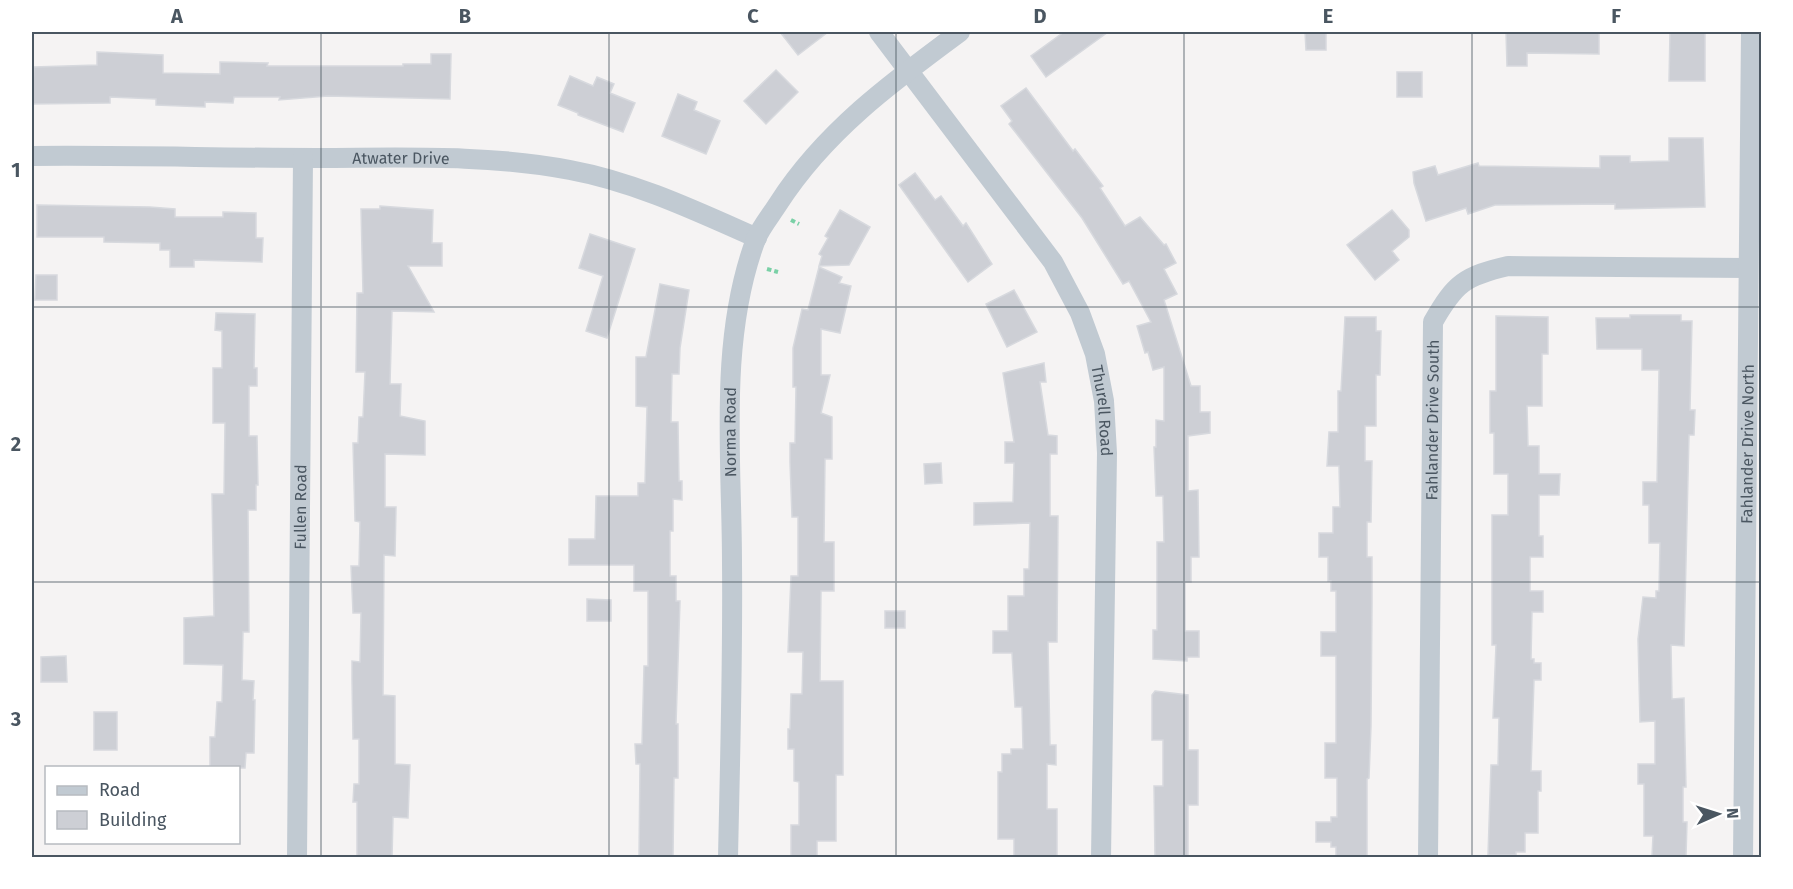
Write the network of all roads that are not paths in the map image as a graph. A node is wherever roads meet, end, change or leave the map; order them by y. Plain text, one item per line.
1 (879, 32) edge
2 (960, 32) edge
3 (1751, 32) edge
4 (909, 69) junction
5 (32, 156) edge
6 (303, 158) junction
7 (757, 238) junction
8 (1747, 268) junction
9 (297, 858) edge
10 (728, 858) edge
11 (1101, 858) edge
12 (1428, 858) edge
13 (1743, 858) edge

1 - 4 street, Thurell Road
2 - 4 street, Norma Road
3 - 8 street, Fahlander Drive North
4 - 7 street, Norma Road
4 - 11 street, Thurell Road
5 - 6 street, Atwater Drive
6 - 7 street, Atwater Drive
6 - 9 street, Fullen Road
7 - 10 street, Norma Road
8 - 12 street, Fahlander Drive South
8 - 13 street, Fahlander Drive North

